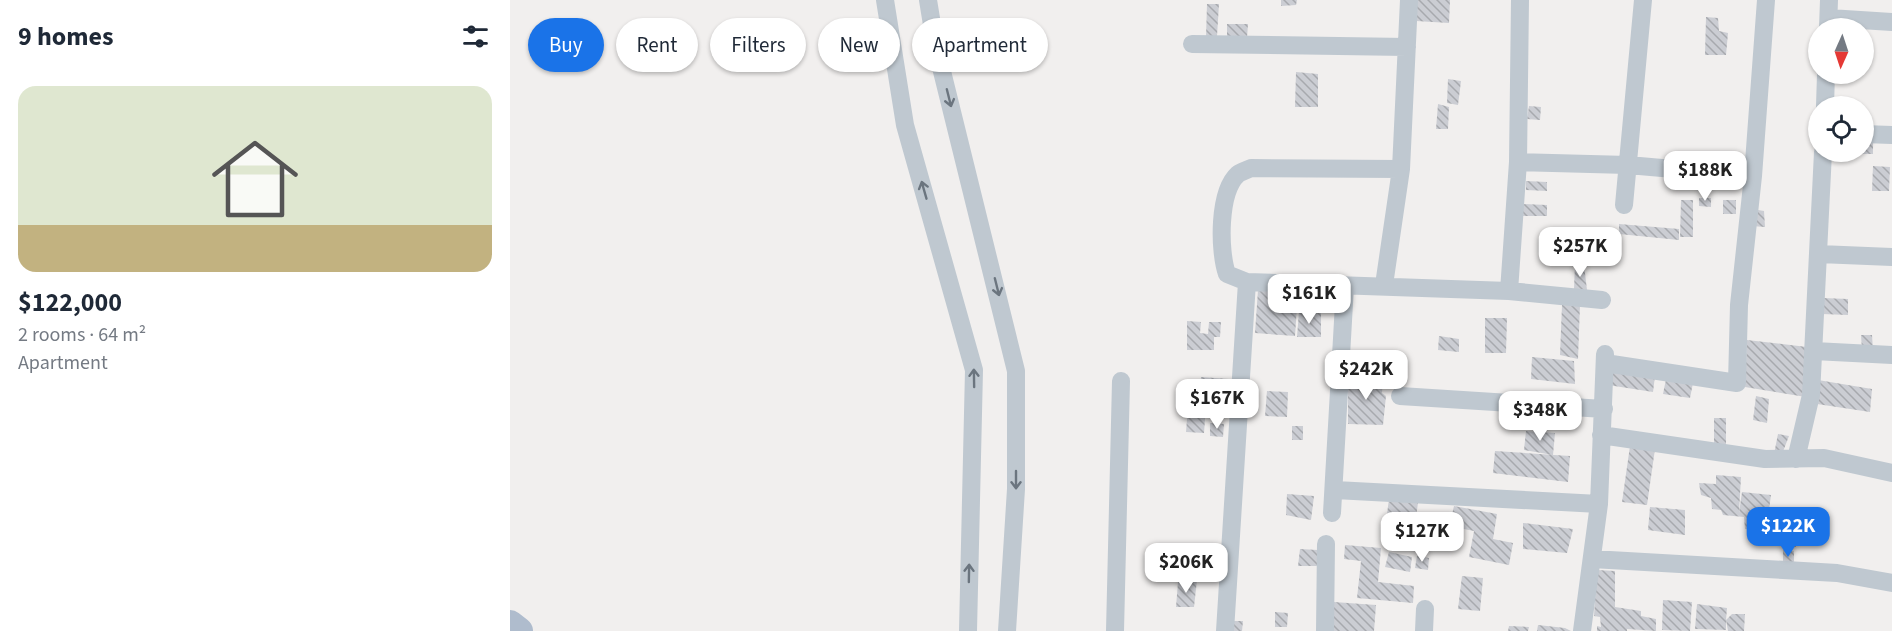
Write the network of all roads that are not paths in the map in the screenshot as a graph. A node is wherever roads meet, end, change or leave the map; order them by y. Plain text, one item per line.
1 (885, 0) edge
2 (928, 0) edge
3 (1409, 0) edge
4 (1520, 0) edge
5 (1643, 0) edge
6 (1766, 0) edge
7 (1829, 16) edge
8 (1892, 22) edge
9 (1192, 44) dead end
10 (1407, 47) junction
11 (1874, 134) edge
12 (1892, 135) edge
13 (1518, 162) junction
14 (1823, 162) edge
15 (1628, 165) junction
16 (1401, 169) junction
17 (1753, 176) junction
18 (1624, 205) dead end
19 (1819, 254) junction
20 (1892, 258) edge
21 (1246, 282) junction
22 (1384, 285) junction
23 (1345, 286) junction
24 (1509, 291) junction
25 (1602, 300) dead end
26 (1814, 351) junction
27 (1892, 355) edge
28 (1121, 381) dead end
29 (1400, 396) dead end
30 (1604, 409) junction
31 (1601, 435) junction
32 (1796, 459) junction
33 (1892, 473) edge
34 (1335, 490) junction
35 (1599, 504) junction
36 (1332, 513) dead end
37 (1326, 544) dead end
38 (1592, 559) junction
39 (1892, 583) edge
40 (1425, 609) dead end
41 (510, 624) edge
42 (519, 631) edge
43 (968, 631) edge
44 (1007, 631) edge
45 (1115, 631) edge
46 (1225, 631) edge
47 (1325, 631) edge
48 (1424, 631) edge
49 (1582, 631) edge

43 -> 1 street
2 -> 44 street
3 - 10 street
4 - 13 street
5 - 15 street
6 - 17 street
7 - 8 street
9 - 10 street
10 - 16 street
11 - 12 street
13 - 15 street
13 - 24 street
14 - 19 street
15 - 17 street
15 - 18 street
16 - 21 street
16 - 22 street
17 - 30 street
19 - 20 street
19 - 26 street
21 - 23 street
21 - 46 street
22 - 23 street
22 - 24 street
23 - 34 street
24 - 25 street
26 - 27 street
26 - 32 street
28 - 45 street
29 - 30 street
30 - 31 street
31 - 32 street
31 - 35 street
32 - 33 street
34 - 35 street
34 - 36 street
35 - 38 street
37 - 47 street
38 - 39 street
38 - 49 street
40 - 48 street
41 - 42 main road

